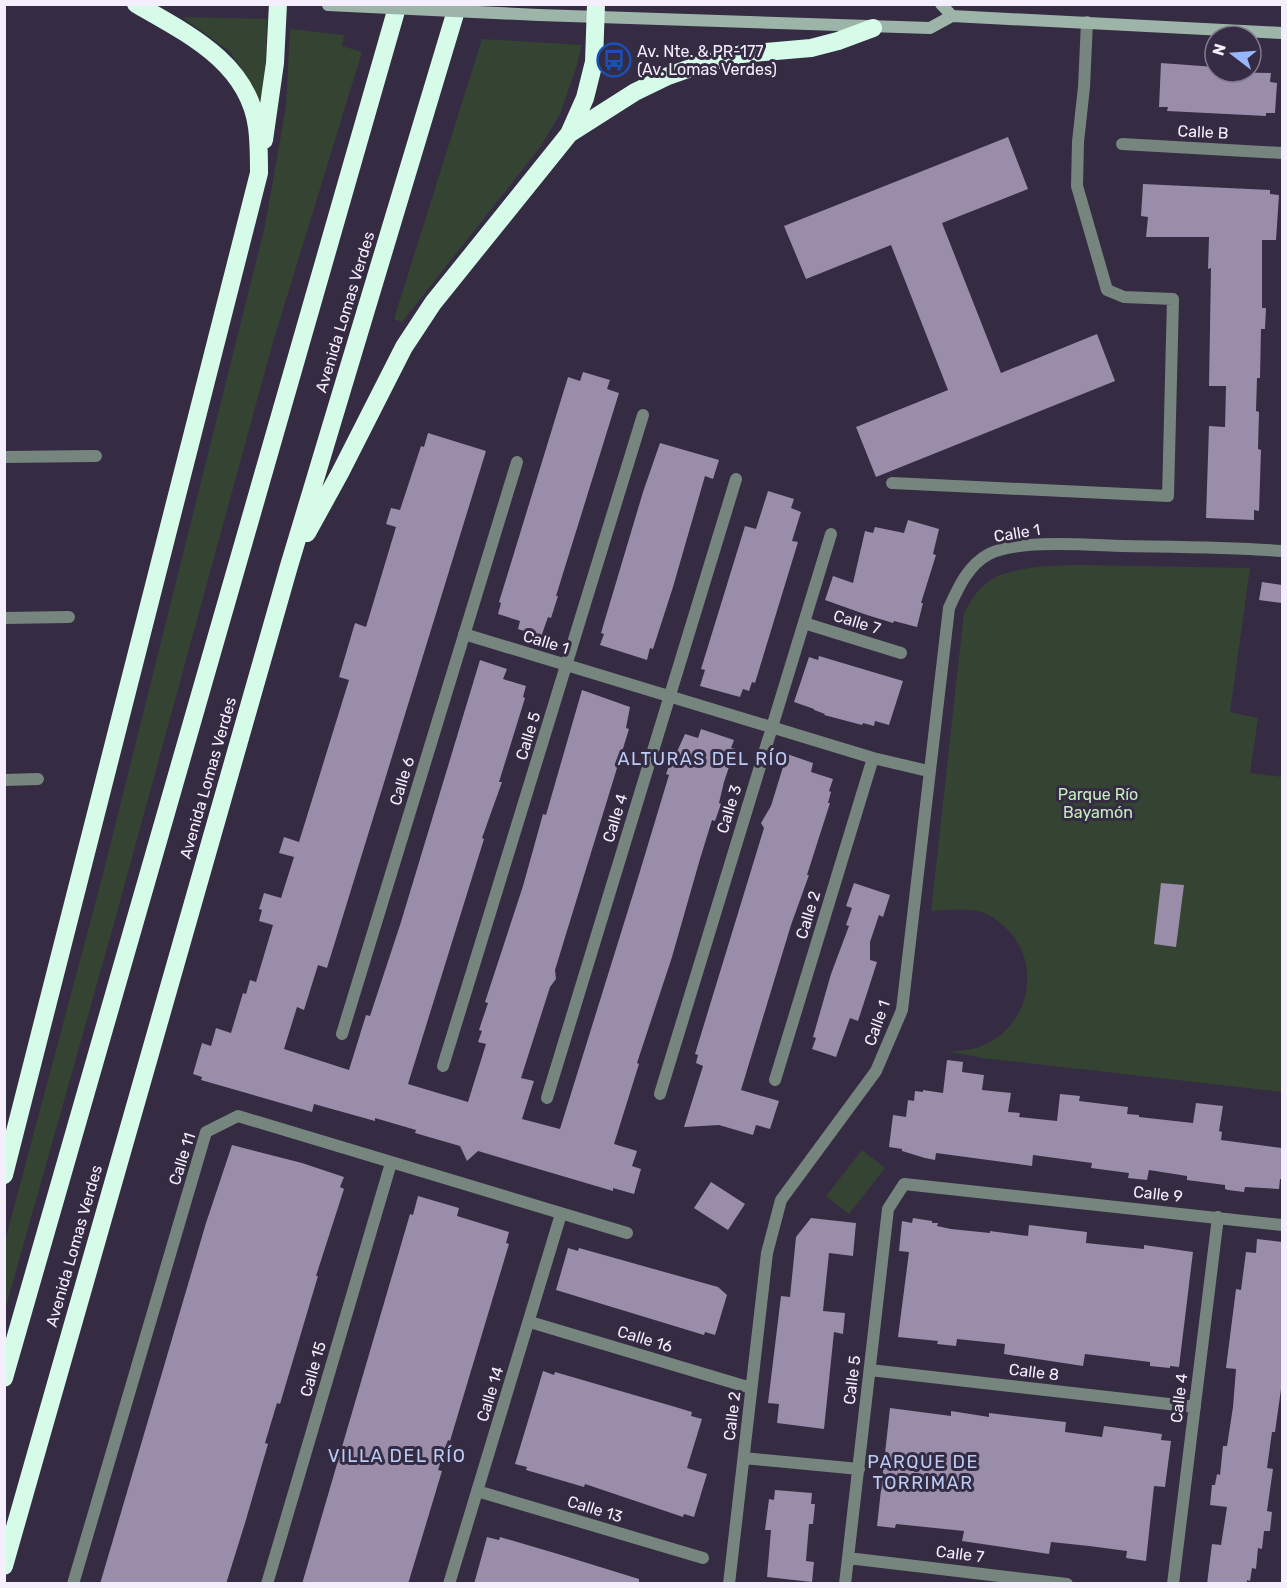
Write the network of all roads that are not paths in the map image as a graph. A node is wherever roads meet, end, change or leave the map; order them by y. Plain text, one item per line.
1 (136, 4) edge
2 (278, 4) edge
3 (321, 4) edge
4 (398, 4) edge
5 (458, 4) edge
6 (940, 4) edge
7 (328, 5) edge
8 (954, 10) edge
9 (596, 11) edge
10 (1087, 22) junction
11 (873, 28) junction
12 (1282, 33) edge
13 (569, 134) junction
14 (1122, 144) dead end
15 (1282, 153) edge
16 (259, 173) junction
17 (643, 415) dead end
18 (96, 456) dead end
19 (4, 457) edge
20 (517, 462) dead end
21 (736, 479) dead end
22 (892, 483) dead end
23 (831, 534) dead end
24 (1282, 551) edge
25 (289, 566) junction
26 (69, 617) dead end
27 (4, 618) edge
28 (804, 622) junction
29 (464, 634) junction
30 (901, 653) dead end
31 (567, 666) junction
32 (669, 697) junction
33 (771, 727) junction
34 (873, 758) junction
35 (928, 771) junction
36 (38, 779) dead end
37 (4, 780) edge
38 (342, 1034) dead end
39 (443, 1066) dead end
40 (775, 1080) dead end
41 (660, 1094) dead end
42 (547, 1098) dead end
43 (391, 1163) junction
44 (4, 1175) edge
45 (904, 1184) joint
46 (561, 1214) junction
47 (1218, 1217) junction
48 (1282, 1225) edge
49 (627, 1233) dead end
50 (767, 1253) joint
51 (530, 1322) junction
52 (870, 1370) junction
53 (4, 1378) edge
54 (752, 1388) junction
55 (1195, 1407) junction
56 (744, 1458) junction
57 (859, 1469) junction
58 (477, 1491) junction
59 (703, 1558) dead end
60 (848, 1558) junction
61 (4, 1566) edge
62 (73, 1584) edge
63 (267, 1584) edge
64 (449, 1584) edge
65 (729, 1584) edge
66 (845, 1584) edge
67 (1067, 1584) edge
68 (1173, 1584) edge

1 - 16 highway
2 - 16 highway
3 - 7 street
4 - 53 highway, Avenida Lomas Verdes
5 - 25 highway, Avenida Lomas Verdes
6 - 8 street
7 - 9 street, bridge
8 - 10 street
8 - 11 street
9 - 11 street
9 - 13 highway
10 - 12 street
10 - 22 street
11 - 13 highway
13 - 25 highway
14 - 15 street, Calle B
16 - 44 highway
17 - 31 street, Calle 5
18 - 19 street
20 - 29 street, Calle 6
21 - 32 street, Calle 4
23 - 28 street, Calle 3
24 - 35 street, Calle 1
25 - 61 highway, Avenida Lomas Verdes
26 - 27 street
28 - 30 street, Calle 7
28 - 33 street, Calle 3
29 - 31 street, Calle 1
29 - 38 street, Calle 6
31 - 32 street, Calle 1
31 - 39 street, Calle 5
32 - 33 street, Calle 1
32 - 42 street, Calle 4
33 - 34 street, Calle 1
33 - 41 street, Calle 3
34 - 35 street, Calle 1
34 - 40 street, Calle 2
35 - 50 street, Calle 1
36 - 37 street
43 - 46 street, Calle 11
43 - 62 street, Calle 11
43 - 63 street, Calle 15
45 - 47 street, Calle 9
45 - 52 street, Calle 5
46 - 49 street, Calle 11
46 - 51 street, Calle 14
47 - 48 street, Calle 9
47 - 55 street, Calle 4
50 - 54 street, Calle 2
51 - 54 street, Calle 16
51 - 58 street, Calle 14
52 - 55 street, Calle 8
52 - 57 street, Calle 5
54 - 56 street, Calle 2
55 - 68 street, Calle 4
56 - 57 street
56 - 65 street, Calle 2
57 - 60 street, Calle 5
58 - 59 street, Calle 13
58 - 64 street, Calle 14
60 - 66 street, Calle 5
60 - 67 street, Calle 7

